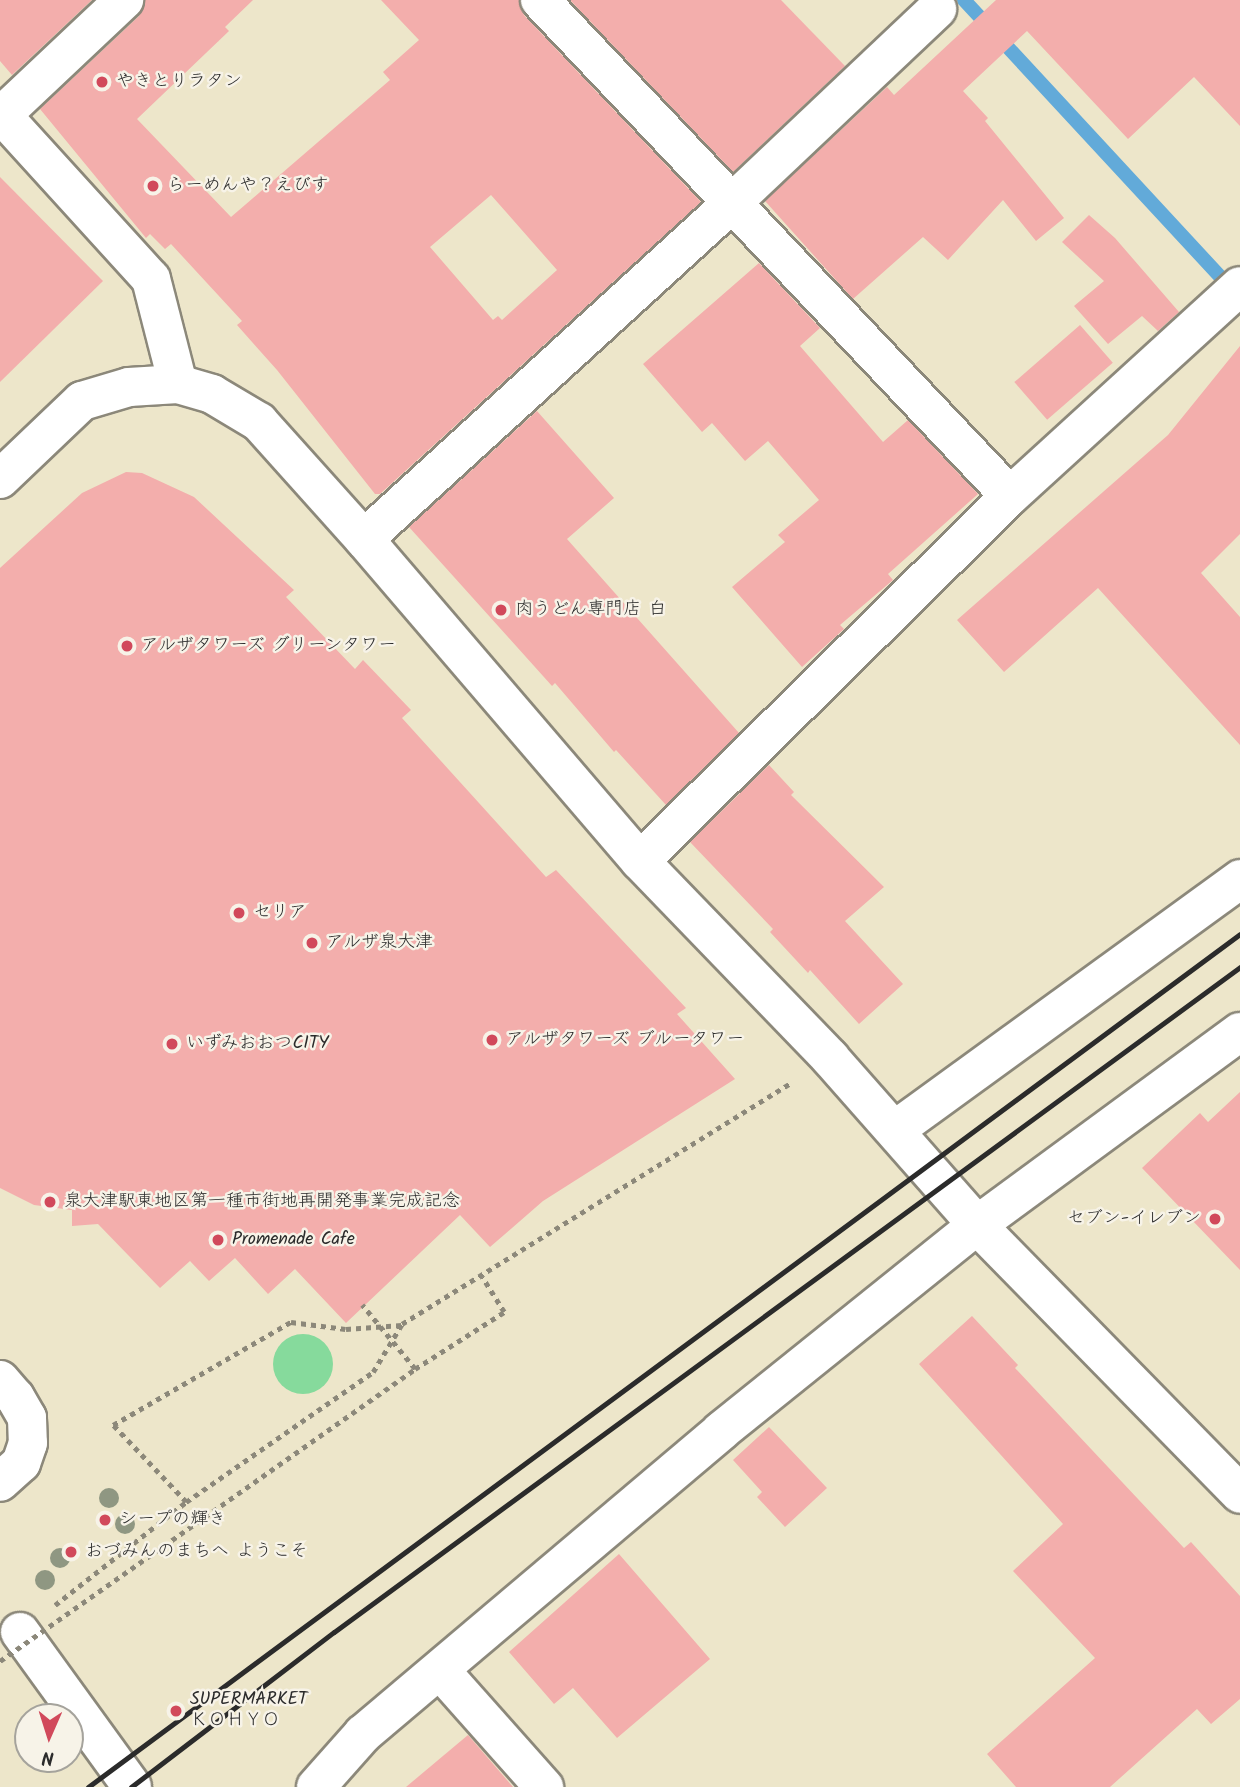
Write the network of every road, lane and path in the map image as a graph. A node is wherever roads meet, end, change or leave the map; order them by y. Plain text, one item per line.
1 (124, 0) edge
2 (540, 0) edge
3 (937, 9) dead end
4 (1, 114) edge
5 (733, 202) junction
6 (1240, 286) edge
7 (178, 383) junction
8 (0, 479) edge
9 (1010, 496) junction
10 (364, 539) junction
11 (640, 861) junction
12 (1240, 879) edge
13 (1240, 1032) edge
14 (830, 1058) junction
15 (895, 1130) junction
16 (977, 1225) junction
17 (482, 1277) junction
18 (362, 1306) dead end
19 (402, 1324) junction
20 (415, 1369) junction
21 (0, 1380) edge
22 (0, 1482) edge
23 (1240, 1494) edge
24 (186, 1502) junction
25 (10, 1647) edge
26 (440, 1670) junction
27 (132, 1787) edge
28 (316, 1787) edge
29 (544, 1787) edge

1 - 4 street
2 - 5 street
3 - 5 street
4 - 7 street
5 - 9 street
5 - 10 street
6 - 9 street
7 - 8 street
7 - 10 street
9 - 11 street
10 - 11 street
11 - 14 street
12 - 15 street
13 - 16 street
14 - 15 street
14 - 17 path
15 - 16 street
16 - 23 street
16 - 26 street
17 - 19 path
17 - 20 path
18 - 20 path, bridge
19 - 24 path
19 - 24 path
20 - 25 path, bridge
21 - 22 street
24 - 25 path
25 - 27 street
26 - 28 street
26 - 29 street

